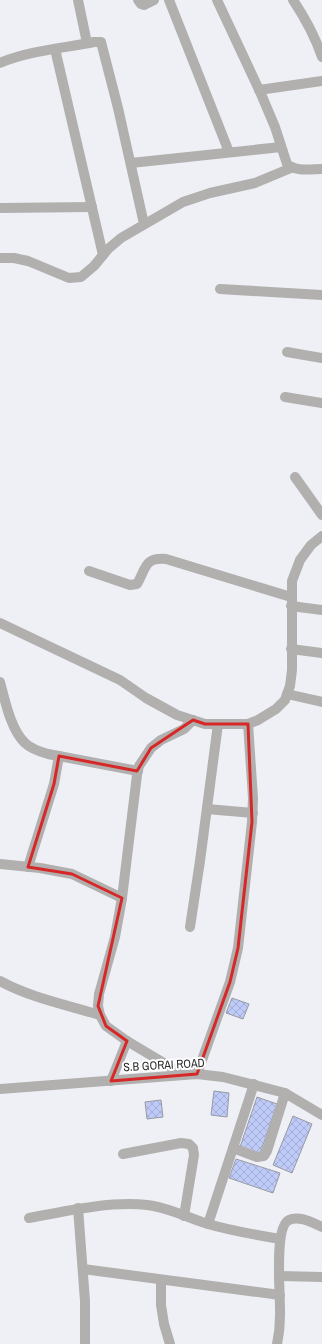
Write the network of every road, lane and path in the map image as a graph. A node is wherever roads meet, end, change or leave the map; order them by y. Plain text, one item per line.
1 (78, 0) edge
2 (138, 0) edge
3 (154, 0) edge
4 (170, 0) edge
5 (217, 0) edge
6 (292, 0) edge
7 (87, 43) junction
8 (55, 49) junction
9 (322, 57) edge
10 (0, 63) edge
11 (322, 81) edge
12 (259, 90) junction
13 (281, 147) junction
14 (229, 152) junction
15 (131, 163) junction
16 (291, 168) junction
17 (322, 169) edge
18 (92, 207) junction
19 (0, 208) edge
20 (144, 224) junction
21 (103, 256) junction
22 (0, 258) edge
23 (220, 290) dead end
24 (322, 295) edge
25 (287, 352) dead end
26 (322, 358) edge
27 (285, 397) dead end
28 (322, 403) edge
29 (295, 477) dead end
30 (322, 515) edge
31 (322, 536) edge
32 (89, 571) dead end
33 (291, 602) junction
34 (322, 610) edge
35 (0, 623) edge
36 (292, 650) junction
37 (322, 653) edge
38 (0, 682) edge
39 (287, 694) junction
40 (322, 702) edge
41 (3, 704) edge
42 (193, 720) junction
43 (218, 724) junction
44 (248, 724) junction
45 (59, 756) junction
46 (138, 771) junction
47 (207, 809) junction
48 (252, 813) junction
49 (0, 864) edge
50 (28, 867) junction
51 (122, 898) junction
52 (190, 927) dead end
53 (0, 981) edge
54 (100, 1015) junction
55 (127, 1041) junction
56 (197, 1074) junction
57 (184, 1075) junction
58 (111, 1081) junction
59 (254, 1084) junction
60 (0, 1089) edge
61 (285, 1093) junction
62 (322, 1115) edge
63 (233, 1148) junction
64 (123, 1154) dead end
65 (78, 1208) junction
66 (184, 1216) junction
67 (29, 1218) dead end
68 (208, 1224) junction
69 (322, 1227) edge
70 (280, 1240) junction
71 (83, 1269) junction
72 (280, 1276) junction
73 (322, 1277) edge
74 (161, 1280) junction
75 (280, 1295) junction
76 (85, 1344) edge
77 (170, 1344) edge
78 (277, 1344) edge

1 - 7 street
2 - 3 street
4 - 14 street
5 - 12 street
6 - 9 street
7 - 8 street
7 - 15 street
8 - 10 street
8 - 18 street
11 - 12 street
12 - 13 street
13 - 14 street
13 - 16 street
14 - 15 street
15 - 20 street
16 - 17 street
16 - 20 street
18 - 19 street
18 - 21 street
20 - 21 street
21 - 22 street
23 - 24 street
25 - 26 street
27 - 28 street
29 - 30 street
31 - 33 street
32 - 33 street
33 - 34 street
33 - 36 street
35 - 42 street
36 - 37 street
36 - 39 street
38 - 41 street
39 - 40 street
39 - 44 street
41 - 45 street
42 - 43 street
42 - 46 street
43 - 44 street
43 - 47 street
44 - 48 street
45 - 46 street
45 - 50 street
46 - 51 street
47 - 48 street
47 - 52 street
48 - 56 street
49 - 50 street
50 - 51 street
51 - 54 street
53 - 54 street
54 - 55 street
55 - 57 street
55 - 58 street
56 - 57 street, S.B GORAI ROAD
56 - 59 street, S.B GORAI ROAD
57 - 58 street, S.B GORAI ROAD
58 - 60 street, S.B GORAI ROAD
59 - 61 street, S.B GORAI ROAD
59 - 63 street
61 - 62 street, S.B GORAI ROAD
61 - 63 street
63 - 68 street
64 - 66 street
65 - 66 street
65 - 67 street
65 - 71 street
66 - 68 street
68 - 70 street
69 - 70 street
70 - 72 street
71 - 74 street
71 - 76 street
72 - 73 street
72 - 75 street
74 - 75 street
74 - 77 street
75 - 78 street

